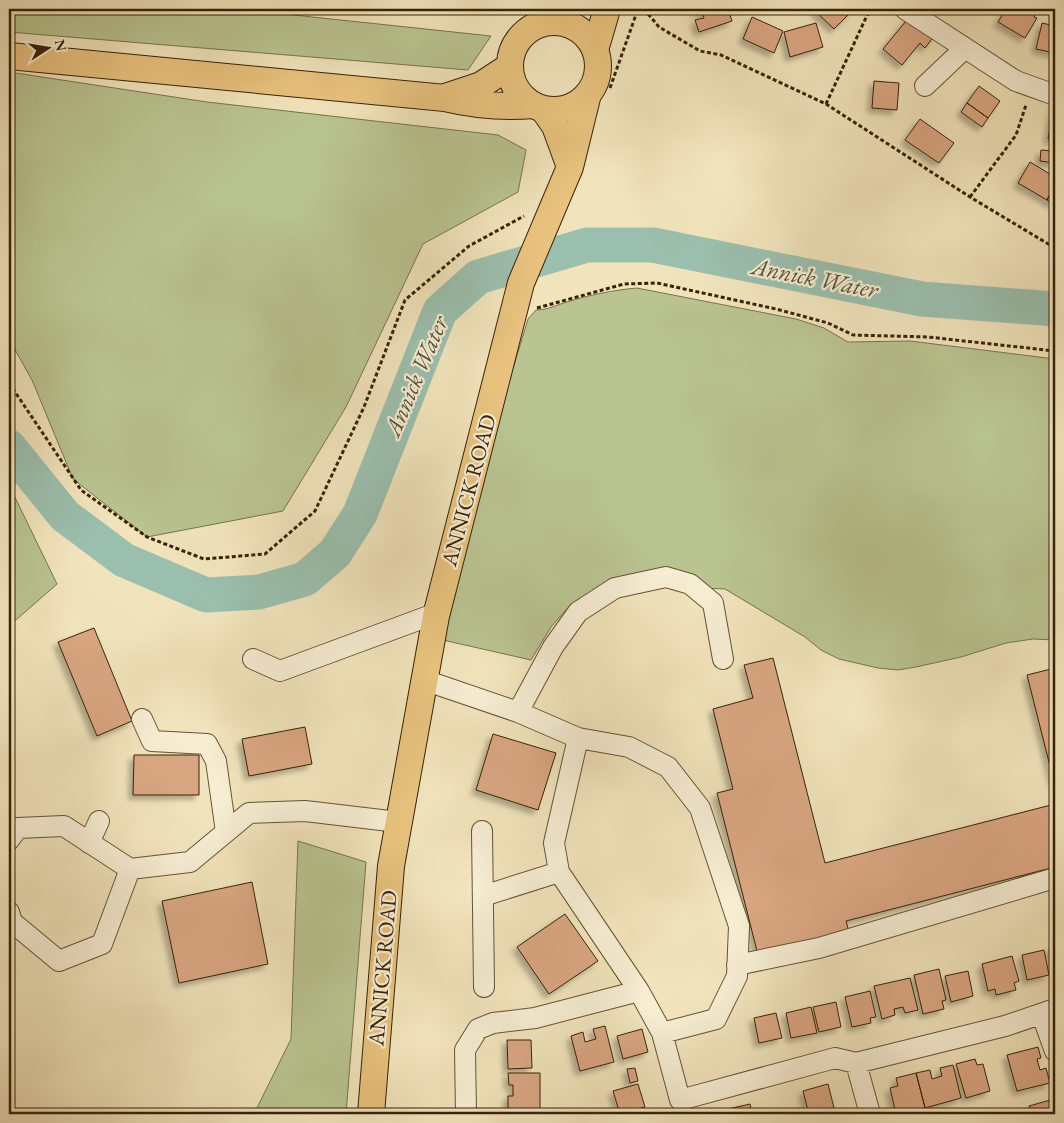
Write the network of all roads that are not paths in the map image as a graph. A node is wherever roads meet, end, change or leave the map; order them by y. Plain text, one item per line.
1 (607, 9) edge
2 (905, 9) edge
3 (551, 16) edge
4 (965, 48) junction
5 (595, 50) junction
6 (9, 56) edge
7 (510, 66) junction
8 (925, 86) dead end
9 (588, 94) junction
10 (1055, 95) edge
11 (445, 98) junction
12 (538, 107) junction
13 (570, 167) junction
14 (437, 613) junction
15 (253, 659) dead end
16 (723, 659) dead end
17 (424, 680) junction
18 (518, 712) junction
19 (142, 719) dead end
20 (578, 738) junction
21 (99, 821) dead end
22 (398, 822) junction
23 (482, 831) dead end
24 (226, 832) junction
25 (9, 840) edge
26 (89, 842) junction
27 (130, 870) junction
28 (559, 872) junction
29 (1055, 878) edge
30 (483, 896) junction
31 (9, 912) edge
32 (737, 965) junction
33 (484, 987) dead end
34 (639, 991) junction
35 (1049, 1012) edge
36 (662, 1033) junction
37 (1055, 1051) edge
38 (856, 1062) junction
39 (681, 1107) edge
40 (372, 1114) edge
41 (466, 1114) edge
42 (870, 1114) edge

1 - 5 main road
2 - 4 street
3 - 5 main road
3 - 7 main road
4 - 8 street
4 - 10 street
5 - 9 main road
6 - 11 main road
7 - 11 main road
7 - 12 main road
9 - 12 main road
9 - 13 main road, ANNICK ROAD
11 - 12 main road
12 - 13 main road
13 - 14 main road, ANNICK ROAD
14 - 15 street
14 - 17 main road, ANNICK ROAD
16 - 18 street
17 - 18 street
17 - 22 main road, ANNICK ROAD
18 - 20 street
19 - 24 street
20 - 28 street
20 - 32 street
21 - 26 street
22 - 24 street
22 - 40 main road, ANNICK ROAD
23 - 30 street
24 - 27 street
25 - 26 street
26 - 27 street
27 - 31 street
28 - 30 street
28 - 34 street
29 - 32 street
30 - 33 street
32 - 36 street
34 - 36 street
34 - 41 street
35 - 37 street
35 - 38 street
36 - 39 street
38 - 39 street
38 - 42 street

